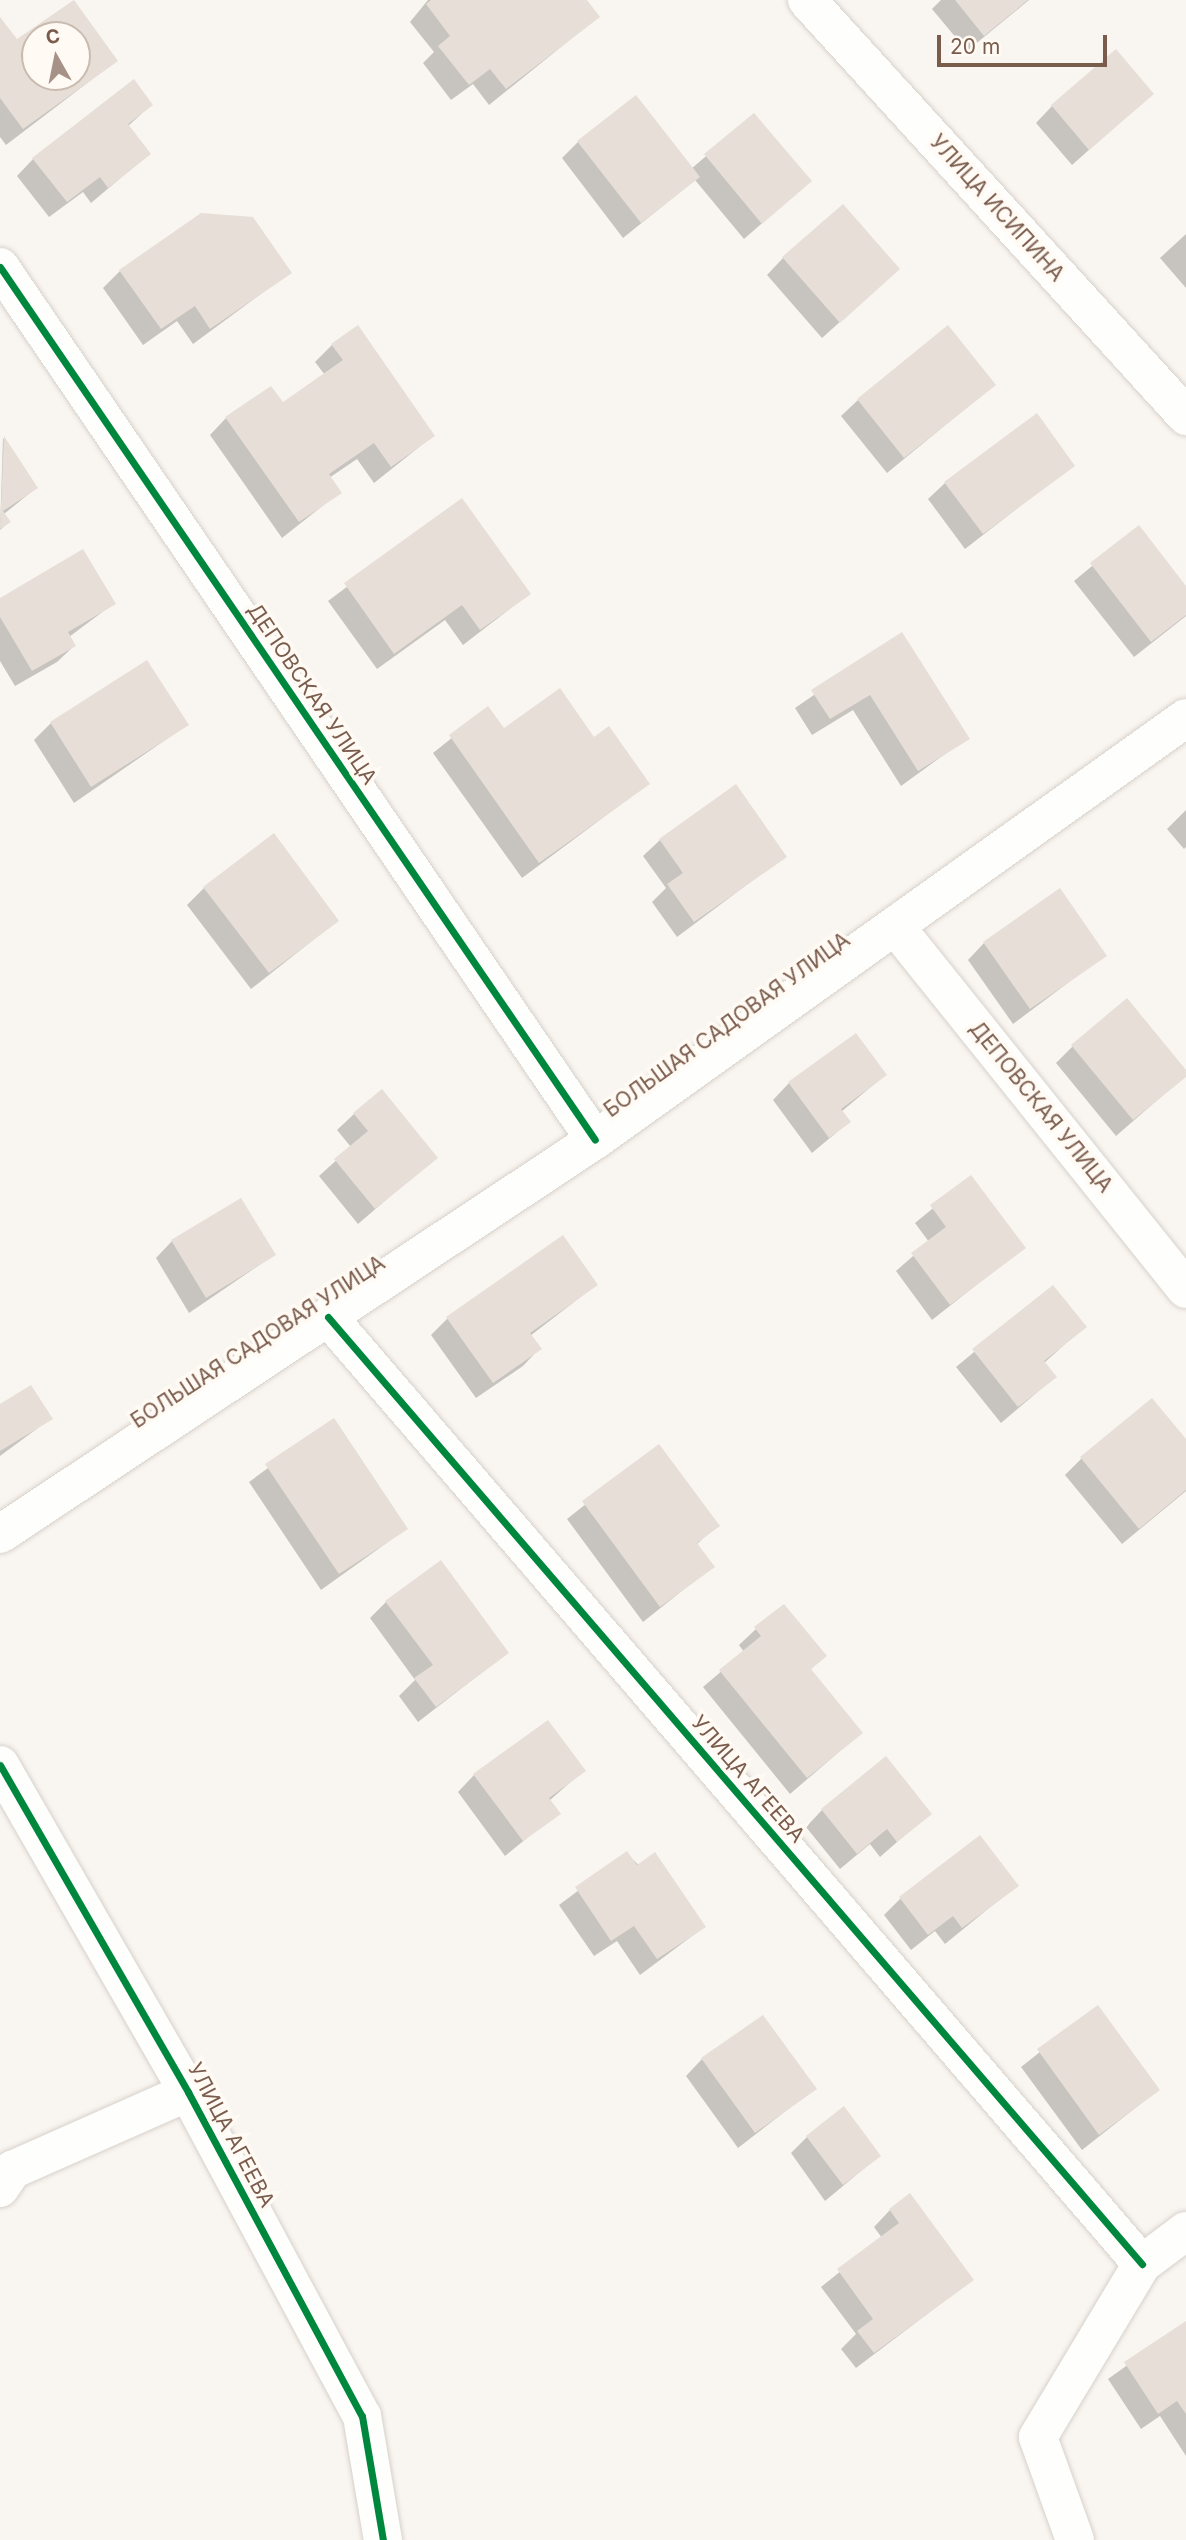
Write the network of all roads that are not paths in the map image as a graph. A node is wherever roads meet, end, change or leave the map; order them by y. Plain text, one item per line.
1 (807, 0) edge
2 (0, 267) edge
3 (1186, 415) edge
4 (1186, 718) edge
5 (895, 926) junction
6 (595, 1140) junction
7 (1186, 1289) edge
8 (328, 1317) junction
9 (0, 1534) edge
10 (0, 1765) edge
11 (188, 2092) junction
12 (0, 2188) edge
13 (1186, 2231) edge
14 (1142, 2264) junction
15 (383, 2540) edge
16 (1075, 2540) edge

1 - 3 street, УЛИЦА ИСИПИНА
2 - 6 street, ДЕПОВСКАЯ УЛИЦА
4 - 5 street, БОЛЬШАЯ САДОВАЯ УЛИЦА
5 - 6 street, БОЛЬШАЯ САДОВАЯ УЛИЦА
5 - 7 street, ДЕПОВСКАЯ УЛИЦА
6 - 8 street, БОЛЬШАЯ САДОВАЯ УЛИЦА
8 - 9 street, БОЛЬШАЯ САДОВАЯ УЛИЦА
8 - 14 street, УЛИЦА АГЕЕВА
10 - 11 street, УЛИЦА АГЕЕВА
11 - 12 street
11 - 15 street, УЛИЦА АГЕЕВА
13 - 14 street
14 - 16 street

